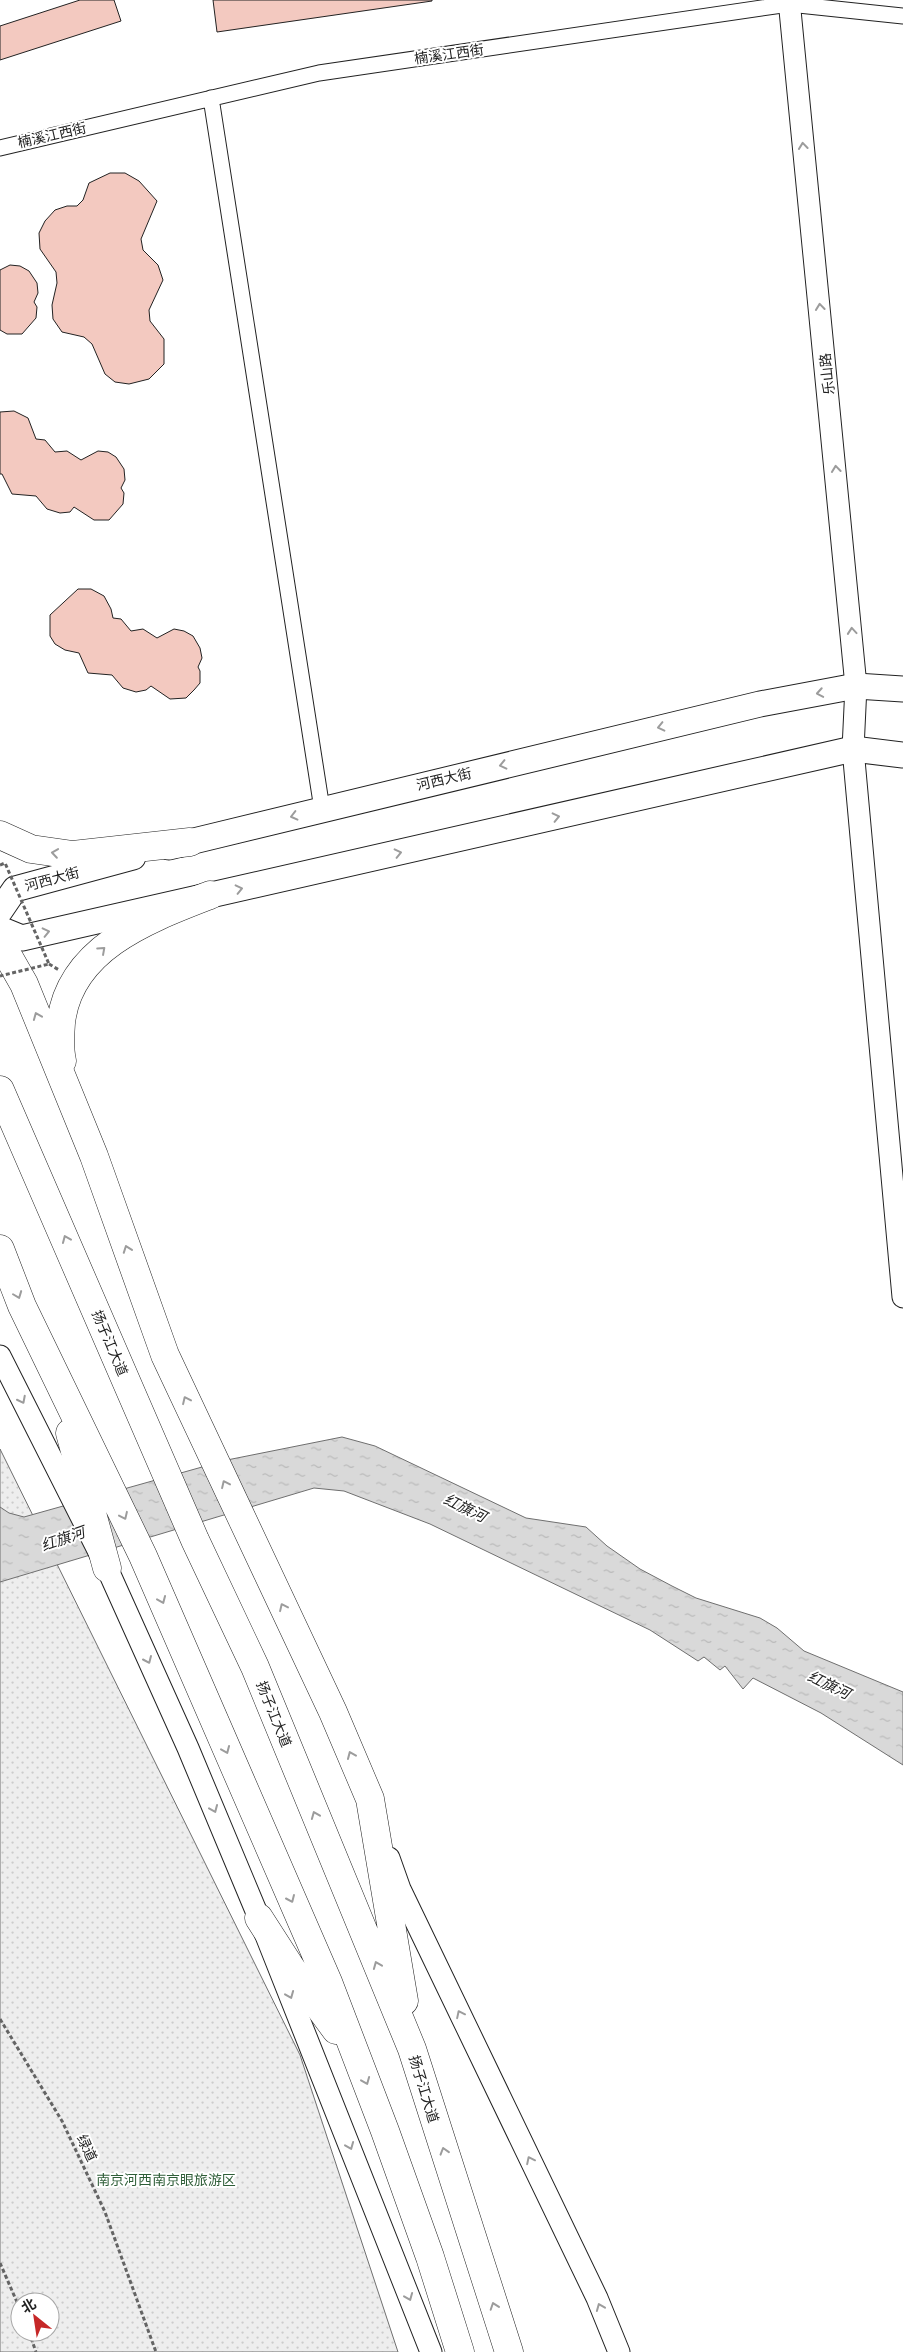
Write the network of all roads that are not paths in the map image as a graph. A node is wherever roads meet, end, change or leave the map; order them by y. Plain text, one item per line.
1 (789, 2) edge
2 (903, 16) edge
3 (211, 98) junction
4 (0, 148) edge
5 (856, 686) junction
6 (903, 689) edge
7 (853, 749) junction
8 (903, 755) edge
9 (322, 808) junction
10 (0, 835) edge
11 (190, 842) junction
12 (210, 895) junction
13 (0, 911) edge
14 (0, 929) edge
15 (0, 942) edge
16 (8, 974) edge
17 (0, 1090) edge
18 (74, 1106) junction
19 (0, 1249) edge
20 (903, 1297) edge
21 (0, 1356) edge
22 (85, 1485) junction
23 (107, 1568) joint
24 (370, 1799) junction
25 (259, 1918) junction
26 (412, 2048) junction
27 (356, 2056) junction
28 (431, 2352) edge
29 (460, 2352) edge
30 (509, 2352) edge
31 (619, 2352) edge

1 - 2 street, 楠溪江西街
1 - 3 street, 楠溪江西街
5 -> 1 street, 乐山路
3 - 4 street, 楠溪江西街
3 - 9 street
5 - 6 main road, 河西大街
5 - 7 street, 乐山路
5 -> 9 main road, 河西大街
7 - 8 main road
12 -> 7 main road
7 - 20 street, 乐山路
9 -> 11 main road, 河西大街
11 -> 10 highway
11 - 13 main road, 河西大街
14 -> 12 main road
18 -> 12 highway
15 - 16 highway
18 -> 16 highway
26 -> 17 highway, 扬子江大道
24 -> 18 highway
19 -> 22 highway
21 -> 22 street
22 - 23 highway
22 -> 27 highway
23 -> 25 street
24 - 26 highway
31 -> 24 street
25 - 27 highway
25 -> 28 street
30 -> 26 highway, 扬子江大道
27 -> 29 highway

